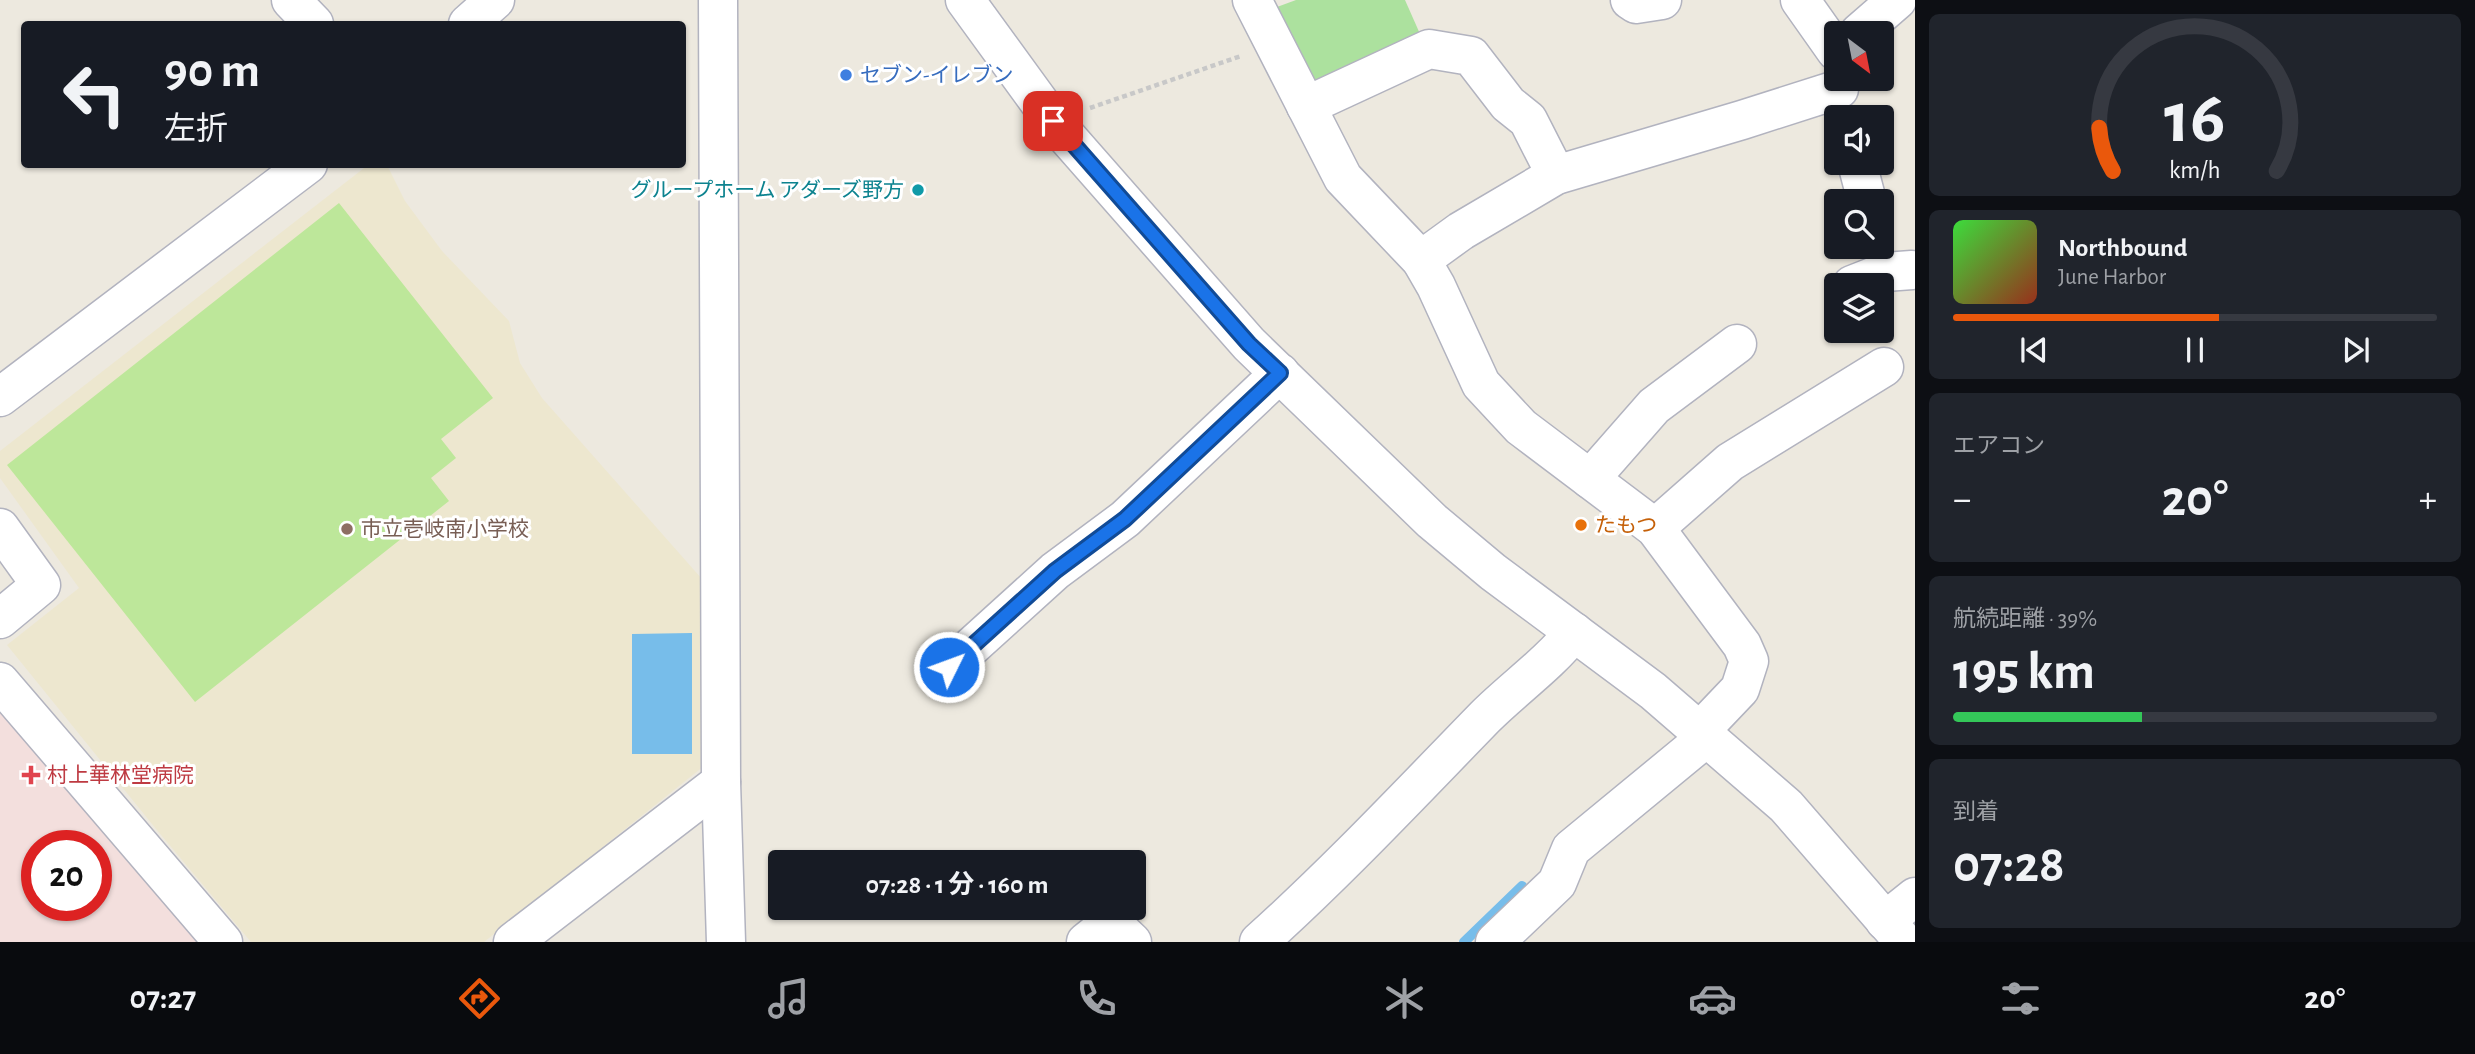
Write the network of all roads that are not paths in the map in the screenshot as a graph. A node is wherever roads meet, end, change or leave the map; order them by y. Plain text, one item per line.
1 (291, 0) edge
2 (495, 0) edge
3 (718, 0) edge
4 (965, 0) edge
5 (1252, 0) edge
6 (1630, 0) edge
7 (1662, 0) edge
8 (1800, 0) edge
9 (1896, 0) edge
10 (311, 21) edge
11 (471, 21) edge
12 (1872, 21) edge
13 (1824, 34) edge
14 (1842, 95) edge
15 (1306, 106) junction
16 (303, 168) edge
17 (1556, 175) junction
18 (1420, 260) junction
19 (1737, 344) dead end
20 (1884, 366) dead end
21 (1280, 373) junction
22 (0, 397) edge
23 (1590, 479) junction
24 (0, 528) edge
25 (1655, 528) junction
26 (0, 619) edge
27 (1574, 632) junction
28 (949, 667) dead end
29 (0, 682) edge
30 (1704, 734) junction
31 (721, 782) junction
32 (1915, 897) edge
33 (1891, 934) edge
34 (223, 942) edge
35 (513, 942) edge
36 (726, 942) edge
37 (1086, 942) edge
38 (1132, 942) edge
39 (1259, 942) edge
40 (1495, 942) edge

1 - 10 street
2 - 11 street
3 - 31 street
4 - 21 street
5 - 15 street
6 - 7 street
8 - 13 street
9 - 12 street
14 - 17 street
15 - 17 street
15 - 18 street
16 - 22 street
17 - 18 street
18 - 23 street
19 - 23 street
20 - 25 street
21 - 27 street
21 - 28 street
23 - 25 street
24 - 26 street
25 - 30 street
27 - 30 street
27 - 39 street
29 - 34 street
30 - 33 street
30 - 40 street
31 - 35 street
31 - 36 street
32 - 33 street
37 - 38 street

